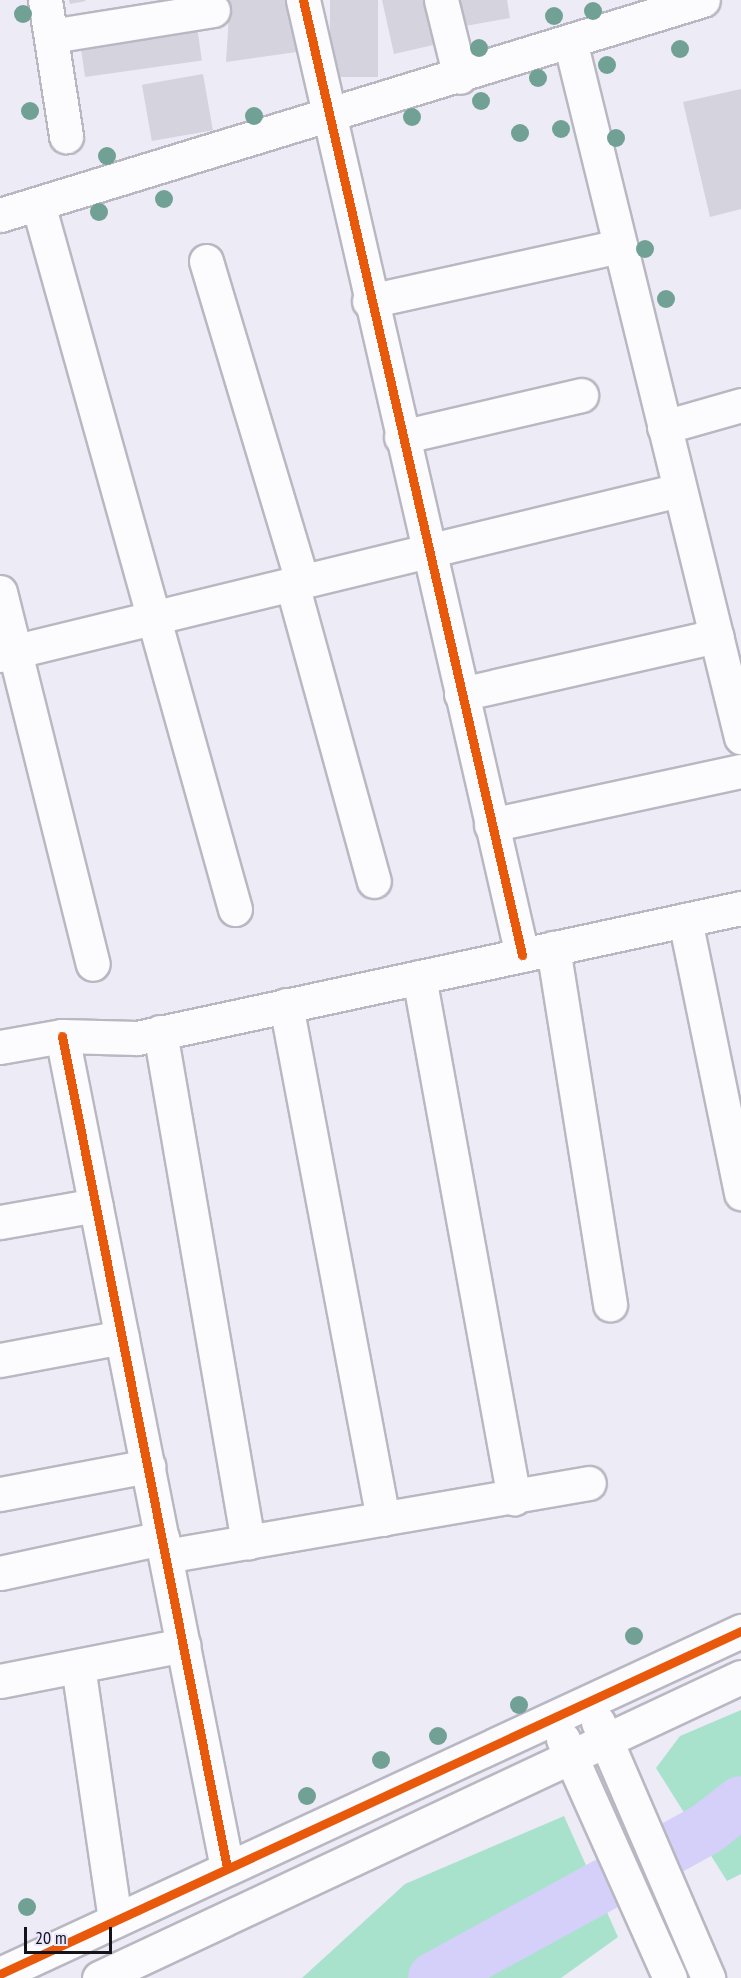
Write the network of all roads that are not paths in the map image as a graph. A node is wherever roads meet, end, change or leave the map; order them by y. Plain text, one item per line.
1 (45, 0) edge
2 (303, 0) edge
3 (441, 0) edge
4 (703, 0) edge
5 (213, 10) dead end
6 (51, 36) junction
7 (570, 41) junction
8 (460, 76) junction
9 (327, 119) junction
10 (66, 136) dead end
11 (38, 204) junction
12 (0, 215) edge
13 (620, 246) junction
14 (206, 261) dead end
15 (369, 301) junction
16 (580, 395) dead end
17 (741, 405) edge
18 (664, 427) junction
19 (401, 437) junction
20 (679, 490) junction
21 (428, 551) junction
22 (297, 583) junction
23 (0, 592) edge
24 (158, 616) junction
25 (716, 636) junction
26 (8, 653) edge
27 (461, 694) junction
28 (741, 737) edge
29 (741, 771) edge
30 (491, 825) junction
31 (374, 881) dead end
32 (741, 908) edge
33 (236, 909) dead end
34 (685, 920) junction
35 (553, 948) junction
36 (522, 955) junction
37 (93, 963) dead end
38 (419, 977) junction
39 (286, 1005) junction
40 (160, 1032) junction
41 (62, 1036) junction
42 (0, 1047) edge
43 (741, 1193) edge
44 (96, 1205) junction
45 (0, 1222) edge
46 (610, 1304) dead end
47 (122, 1337) junction
48 (0, 1360) edge
49 (148, 1466) junction
50 (589, 1483) dead end
51 (0, 1494) edge
52 (514, 1498) junction
53 (383, 1520) junction
54 (248, 1542) junction
55 (164, 1547) junction
56 (0, 1573) edge
57 (741, 1631) edge
58 (183, 1645) junction
59 (78, 1666) junction
60 (741, 1677) edge
61 (0, 1682) edge
62 (589, 1701) junction
63 (553, 1717) junction
64 (607, 1740) junction
65 (572, 1756) junction
66 (227, 1868) junction
67 (115, 1920) junction
68 (665, 1966) edge
69 (0, 1974) edge
70 (99, 1978) edge
71 (708, 1978) edge

1 - 6 street
2 - 9 street
3 - 8 street
4 - 7 street
5 - 6 street
6 - 10 street
7 - 8 street
7 - 13 street
8 - 9 street
9 - 11 street
9 - 15 street
11 - 12 street
11 - 24 street
13 - 15 street
13 - 18 street
14 - 22 street
15 - 19 street
16 - 19 street
17 - 18 street
18 - 20 street
19 - 21 street
20 - 21 street
20 - 25 street
21 - 22 street
21 - 27 street
22 - 24 street
22 - 31 street
23 - 26 street
24 - 26 street
24 - 33 street
25 - 27 street
25 - 28 street
26 - 37 street
27 - 30 street
29 - 30 street
30 - 36 street
32 - 34 street
34 - 35 street
34 - 43 street
35 - 36 street
35 - 46 street
36 - 38 street
38 - 39 street
38 - 52 street
39 - 40 street
39 - 53 street
40 - 41 street
40 - 54 street
41 - 42 street
41 - 44 street
44 - 45 street
44 - 47 street
47 - 48 street
47 - 49 street
49 - 51 street
49 - 55 street
50 - 52 street
52 - 53 street
53 - 54 street
54 - 55 street
55 - 56 street
55 - 58 street
57 - 62 street
58 - 59 street
58 - 66 street
59 - 61 street
59 - 67 street
60 - 64 street
62 - 63 street
62 - 64 street
63 - 65 street
63 - 66 street
64 - 65 street
64 - 71 street
65 - 68 street
65 - 70 street
66 - 67 street
67 - 69 street

